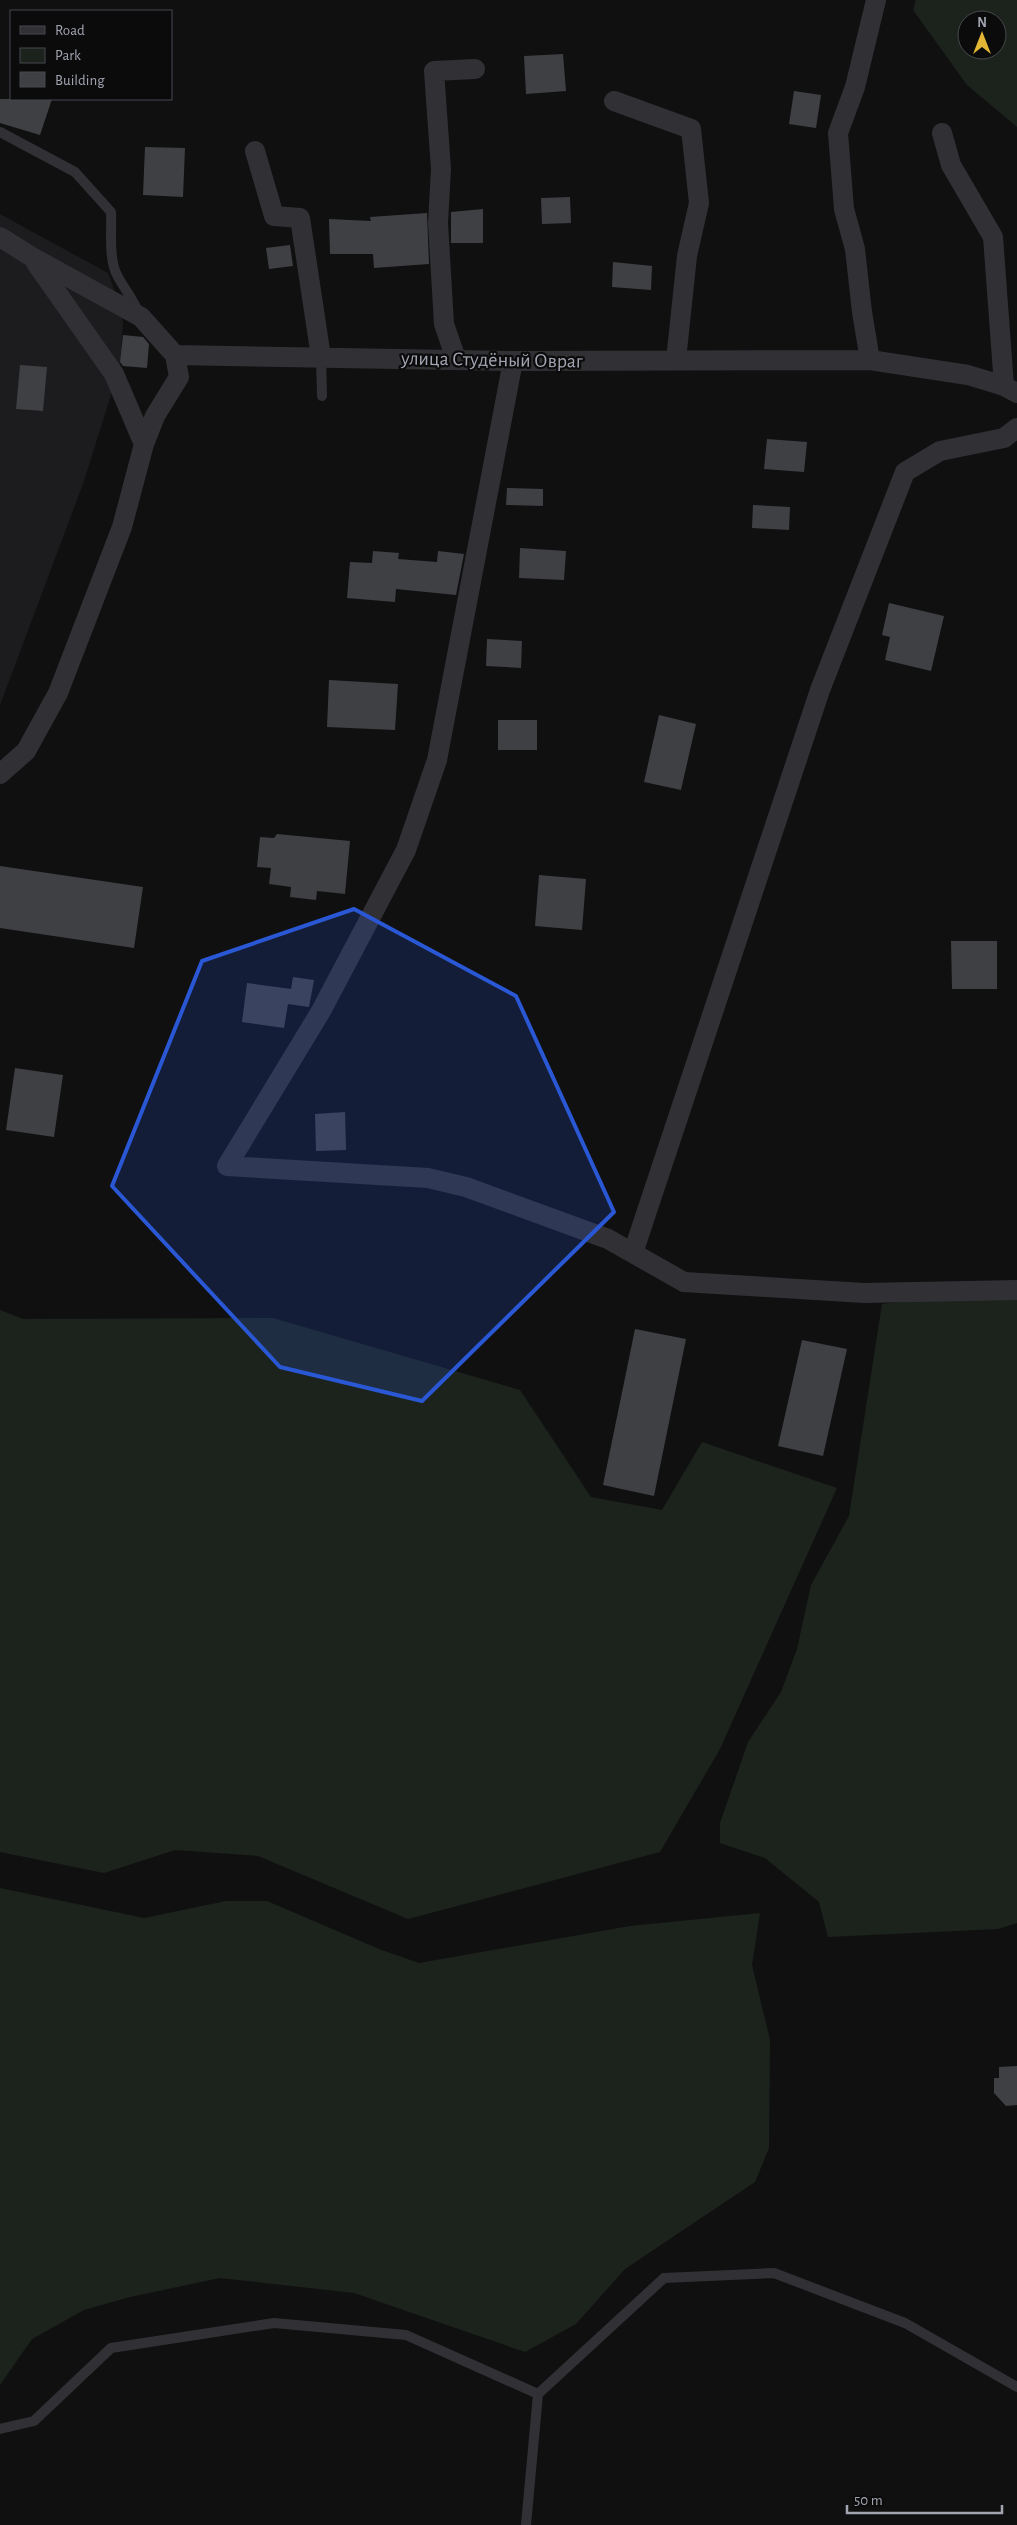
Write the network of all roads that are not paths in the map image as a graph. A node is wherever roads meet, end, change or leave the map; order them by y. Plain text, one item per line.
1 (876, 0) edge
2 (475, 70) dead end
3 (614, 101) dead end
4 (0, 132) edge
5 (942, 133) dead end
6 (255, 151) dead end
7 (0, 237) edge
8 (32, 257) junction
9 (141, 317) junction
10 (175, 355) junction
11 (321, 357) junction
12 (456, 360) junction
13 (676, 360) junction
14 (870, 360) junction
15 (513, 361) junction
16 (1011, 389) edge
17 (322, 396) dead end
18 (1017, 428) edge
19 (144, 444) junction
20 (0, 774) edge
21 (633, 1253) junction
22 (1017, 1290) edge
23 (1017, 2387) edge
24 (538, 2394) junction
25 (0, 2429) edge
26 (526, 2525) edge

1 - 14 street
2 - 12 street
3 - 13 street
4 - 9 lane
5 - 16 street
6 - 11 street
7 - 8 street
8 - 9 street
8 - 19 street
9 - 10 street
10 - 11 street, улица Студёный Овраг
10 - 19 street
11 - 12 street, улица Студёный Овраг
11 - 17 lane
12 - 15 street, улица Студёный Овраг
13 - 14 street, улица Студёный Овраг
13 - 15 street, улица Студёный Овраг
14 - 16 street, улица Студёный Овраг
15 - 21 street
18 - 21 street
19 - 20 street
21 - 22 street
23 - 24 lane
24 - 25 lane
24 - 26 lane

